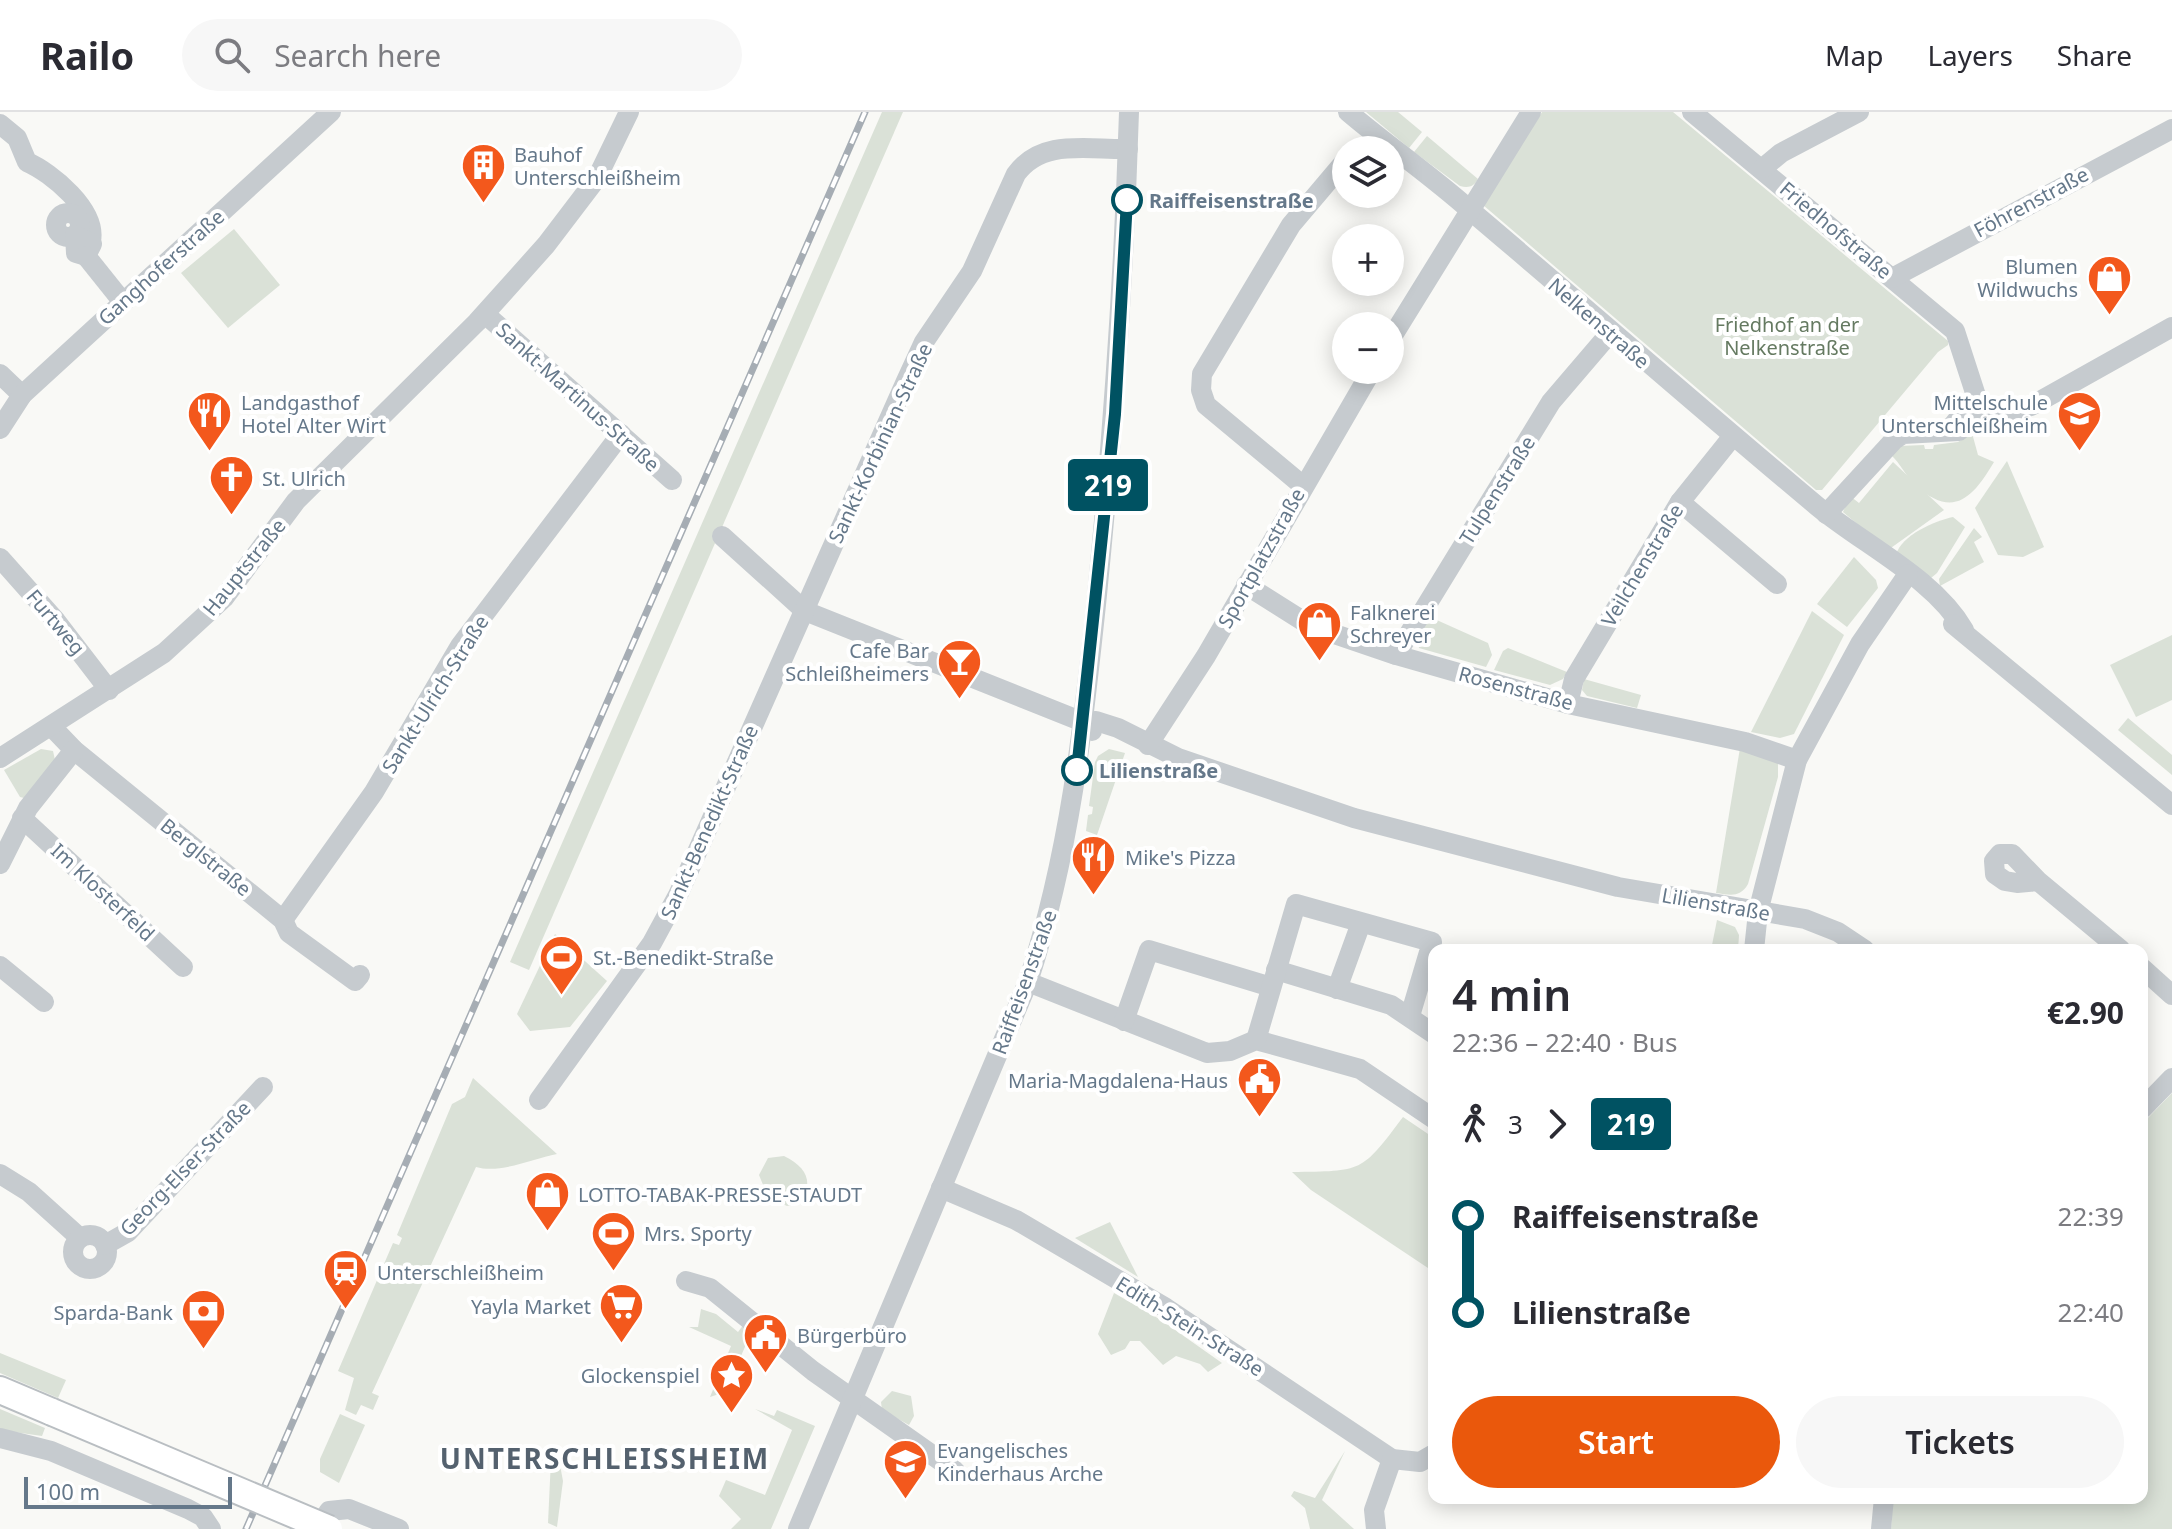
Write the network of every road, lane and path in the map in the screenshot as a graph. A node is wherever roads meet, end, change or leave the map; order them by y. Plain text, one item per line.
1 (331, 112) edge
2 (629, 112) edge
3 (1129, 112) edge
4 (1348, 112) edge
5 (1531, 112) edge
6 (1692, 112) edge
7 (1859, 112) edge
8 (0, 124) edge
9 (2172, 129) edge
10 (1370, 130) junction
11 (1365, 136) edge
12 (1128, 149) junction
13 (1763, 168) junction
14 (1332, 177) edge
15 (1470, 209) junction
16 (1892, 278) junction
17 (122, 301) junction
18 (485, 314) junction
19 (1404, 317) edge
20 (2172, 327) edge
21 (1610, 333) junction
22 (0, 374) edge
23 (1363, 384) edge
24 (22, 395) junction
25 (1980, 408) junction
26 (0, 429) edge
27 (621, 434) junction
28 (1733, 436) junction
29 (672, 480) dead end
30 (1302, 485) junction
31 (1680, 502) junction
32 (1826, 514) junction
33 (722, 536) dead end
34 (0, 558) edge
35 (1904, 580) junction
36 (1777, 584) dead end
37 (1246, 585) junction
38 (805, 611) junction
39 (1396, 655) junction
40 (109, 690) junction
41 (1568, 704) junction
42 (1083, 722) junction
43 (51, 726) junction
44 (1148, 745) junction
45 (74, 750) junction
46 (0, 758) edge
47 (1797, 760) junction
48 (2172, 805) edge
49 (22, 818) junction
50 (0, 864) edge
51 (2038, 881) dead end
52 (1758, 912) junction
53 (283, 920) junction
54 (1361, 923) junction
55 (1431, 944) edge
56 (1755, 944) edge
57 (1856, 944) edge
58 (2114, 944) edge
59 (1428, 955) edge
60 (0, 966) edge
61 (183, 967) dead end
62 (2148, 973) edge
63 (360, 975) dead end
64 (1274, 978) junction
65 (1028, 982) junction
66 (1337, 989) junction
67 (2172, 995) edge
68 (44, 1002) dead end
69 (1410, 1016) junction
70 (1124, 1021) junction
71 (1428, 1030) edge
72 (1256, 1040) junction
73 (2172, 1078) edge
74 (263, 1087) dead end
75 (539, 1100) dead end
76 (2148, 1103) edge
77 (1428, 1107) edge
78 (0, 1174) edge
79 (941, 1188) junction
80 (80, 1238) junction
81 (105, 1245) junction
82 (686, 1281) dead end
83 (0, 1390) edge
84 (858, 1402) junction
85 (0, 1438) edge
86 (1428, 1457) edge
87 (1392, 1459) junction
88 (955, 1471) dead end
89 (1883, 1504) edge
90 (211, 1529) edge
91 (317, 1529) edge
92 (329, 1529) edge
93 (399, 1529) edge
94 (798, 1529) edge
95 (1376, 1529) edge
96 (1881, 1529) edge

1 - 17 street, Ganghoferstraße
2 - 18 street, Hauptstraße
3 - 12 street, Raiffeisenstraße
4 - 10 street, Nelkenstraße
5 - 15 street
6 - 13 street, Friedhofstraße
7 - 13 street
8 - 17 street
9 - 16 street, Föhrenstraße
10 - 11 street
10 - 15 street, Nelkenstraße
12 - 38 street, Sankt-Korbinian-Straße
12 - 42 street, Raiffeisenstraße
13 - 16 street, Friedhofstraße
14 - 30 street
15 - 19 street
15 - 21 street, Nelkenstraße
16 - 25 street, Friedhofstraße
17 - 24 street, Ganghoferstraße
18 - 27 street, Sankt-Martinus-Straße
18 - 40 street, Hauptstraße
20 - 25 street
21 - 28 street, Nelkenstraße
21 - 39 street, Tulpenstraße
22 - 24 street
23 - 30 street, Sportplatzstraße
24 - 26 street, Ganghoferstraße
25 - 32 street
27 - 29 street, Sankt-Martinus-Straße
27 - 53 street, Sankt-Ulrich-Straße
28 - 31 street, Veilchenstraße
28 - 32 street, Nelkenstraße
30 - 37 street, Sportplatzstraße
31 - 36 street
31 - 41 street, Veilchenstraße
32 - 35 street, Nelkenstraße
33 - 38 street, Lilienstraße
34 - 40 street, Furtweg
35 - 47 street
35 - 48 street, Nelkenstraße
37 - 39 street, Rosenstraße
37 - 44 street, Sportplatzstraße
38 - 42 street, Lilienstraße
38 - 75 street, Sankt-Benedikt-Straße
39 - 41 street, Rosenstraße
40 - 43 street, Hauptstraße
41 - 47 street, Rosenstraße
42 - 44 street, Lilienstraße
42 - 65 street, Raiffeisenstraße
43 - 45 street, Berglstraße
43 - 46 street, Hauptstraße
44 - 52 street, Lilienstraße
45 - 49 street
45 - 53 street, Berglstraße
47 - 52 street
49 - 50 street
49 - 61 street, Im Klosterfeld
51 - 58 street
52 - 56 street
52 - 57 street, Lilienstraße
53 - 63 street, Berglstraße
54 - 55 street
54 - 64 street
54 - 66 street
59 - 69 street
60 - 68 street
62 - 67 street
64 - 66 street
64 - 70 street
64 - 72 street
65 - 70 street
65 - 79 street, Raiffeisenstraße
66 - 69 street
69 - 71 street
70 - 72 street
72 - 77 street
73 - 76 street
74 - 81 street, Georg-Elser-Straße
78 - 80 street
79 - 84 street, Raiffeisenstraße
79 - 87 street, Edith-Stein-Straße
80 - 81 street
80 - 81 street
82 - 84 street
83 - 92 main road, bridge
84 - 88 street
84 - 94 street, Raiffeisenstraße
85 - 90 street
86 - 87 street
87 - 95 street
89 - 96 street
91 - 93 street

